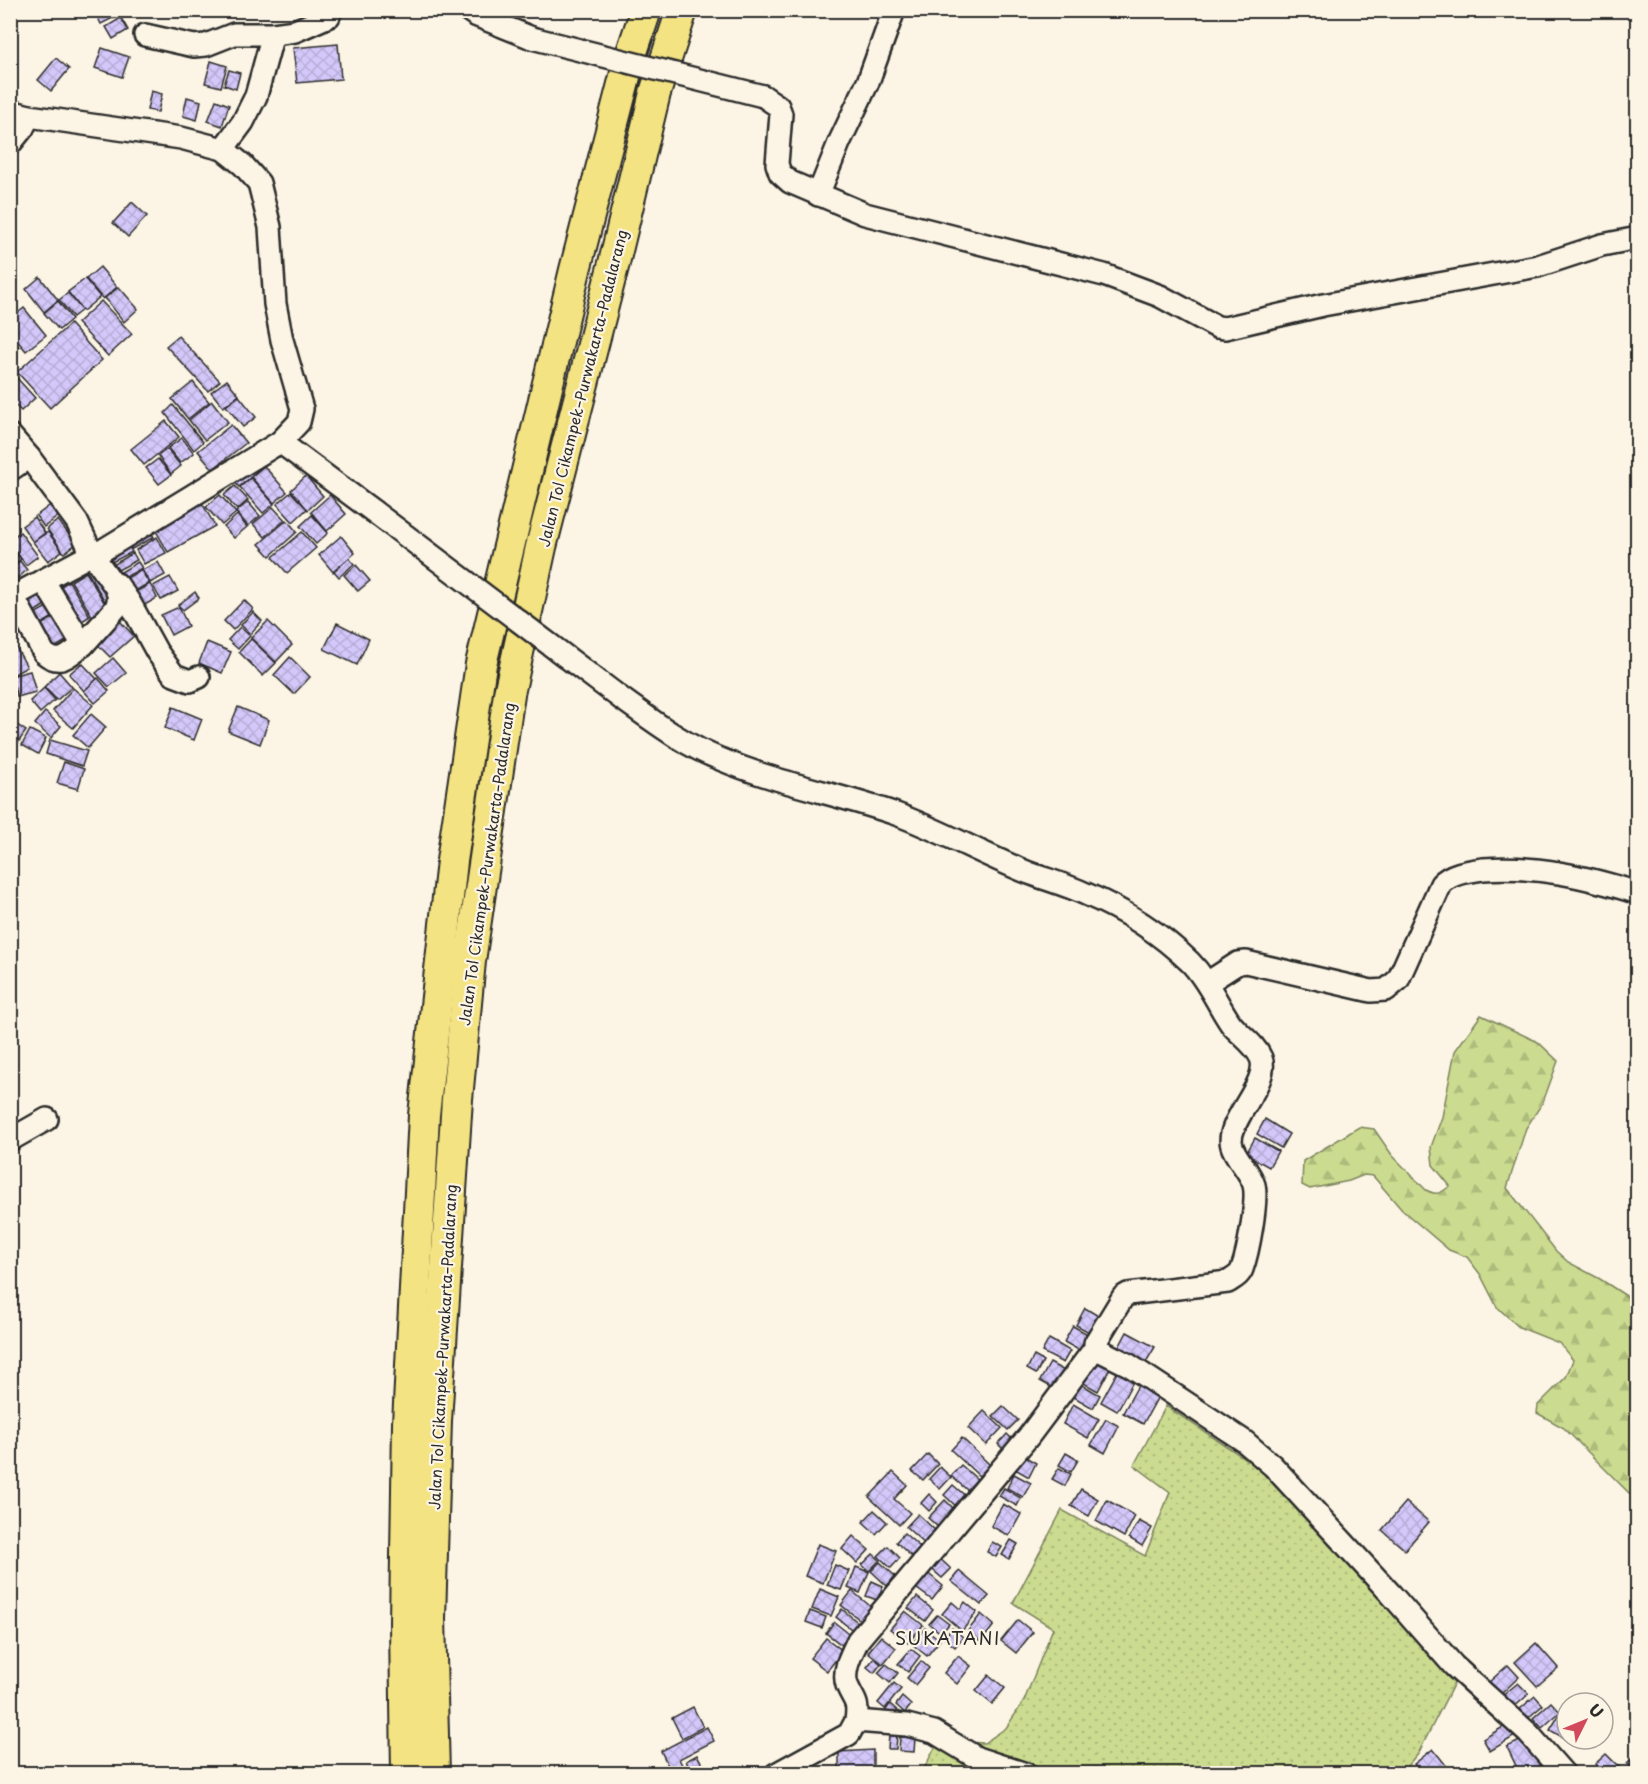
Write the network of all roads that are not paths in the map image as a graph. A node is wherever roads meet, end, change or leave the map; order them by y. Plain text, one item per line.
1 (331, 10) edge
2 (468, 10) edge
3 (646, 10) edge
4 (682, 10) edge
5 (894, 10) edge
6 (494, 16) edge
7 (273, 34) junction
8 (145, 35) dead end
9 (20, 113) edge
10 (10, 144) edge
11 (223, 149) junction
12 (818, 195) junction
13 (1638, 237) edge
14 (10, 435) edge
15 (280, 442) junction
16 (29, 457) junction
17 (10, 470) edge
18 (94, 554) junction
19 (43, 580) junction
20 (12, 597) edge
21 (83, 645) junction
22 (199, 676) dead end
23 (1638, 893) edge
24 (1207, 983) junction
25 (47, 1119) dead end
26 (10, 1140) edge
27 (1095, 1348) junction
28 (856, 1721) junction
29 (407, 1773) edge
30 (434, 1773) edge
31 (776, 1773) edge
32 (1026, 1773) edge
33 (1564, 1773) edge

1 - 7 street
2 - 6 street
3 - 29 highway, Jalan Tol Cikampek–Purwakarta–Padalarang
4 - 30 highway, Jalan Tol Cikampek–Purwakarta–Padalarang
5 - 12 street
6 - 12 street, bridge
7 - 8 street
7 - 11 street
9 - 10 street
9 - 11 street
11 - 15 street
12 - 13 street
14 - 16 street
15 - 18 street
15 - 24 street, bridge
16 - 17 street
16 - 18 street
18 - 19 street
18 - 21 street
18 - 22 street
19 - 20 street
19 - 21 street
20 - 21 street
23 - 24 street
24 - 27 street
25 - 26 street
27 - 28 street
27 - 33 street
28 - 31 street
28 - 32 street

